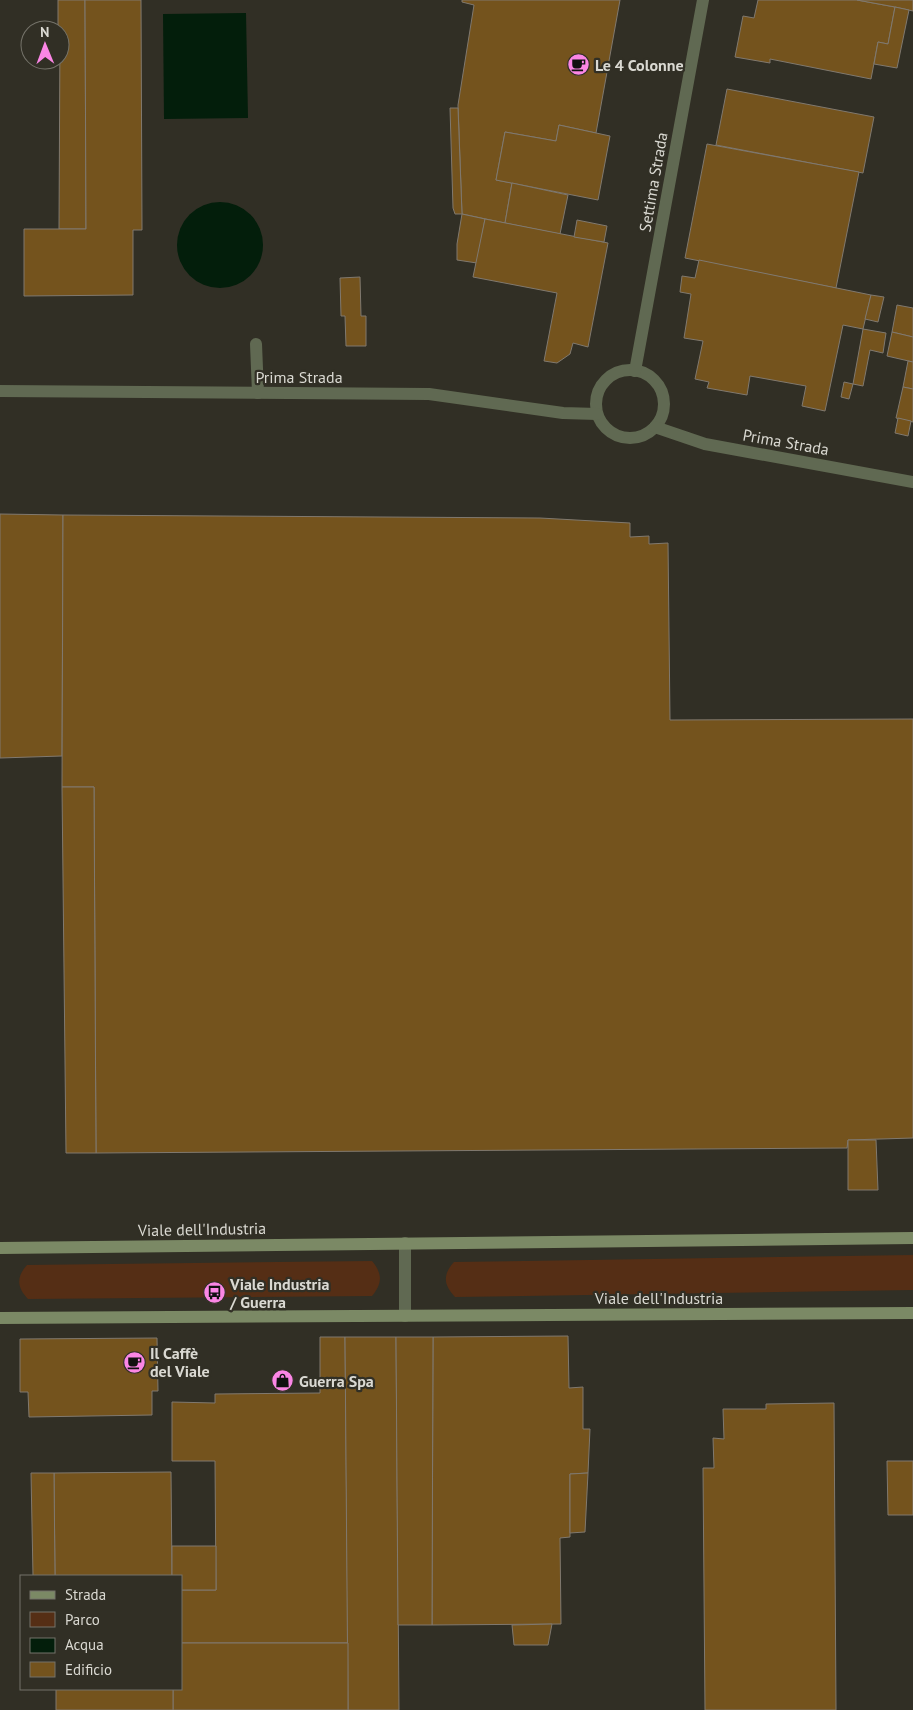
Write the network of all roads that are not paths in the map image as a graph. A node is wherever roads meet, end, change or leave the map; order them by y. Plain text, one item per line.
1 (703, 0) edge
2 (256, 344) dead end
3 (635, 371) junction
4 (0, 391) edge
5 (258, 393) junction
6 (596, 414) junction
7 (655, 427) junction
8 (913, 482) edge
9 (913, 1238) edge
10 (405, 1244) junction
11 (0, 1248) edge
12 (913, 1313) edge
13 (405, 1316) junction
14 (0, 1318) edge

1 - 3 street, Settima Strada
2 - 5 street
3 - 6 street
3 - 7 street
4 - 5 street, Prima Strada
5 - 6 street, Prima Strada
6 - 7 street
7 - 8 street, Prima Strada
9 - 10 street, Viale dell'Industria
10 - 11 street, Viale dell'Industria
10 - 13 street
12 - 13 street, Viale dell'Industria
13 - 14 street, Viale dell'Industria

